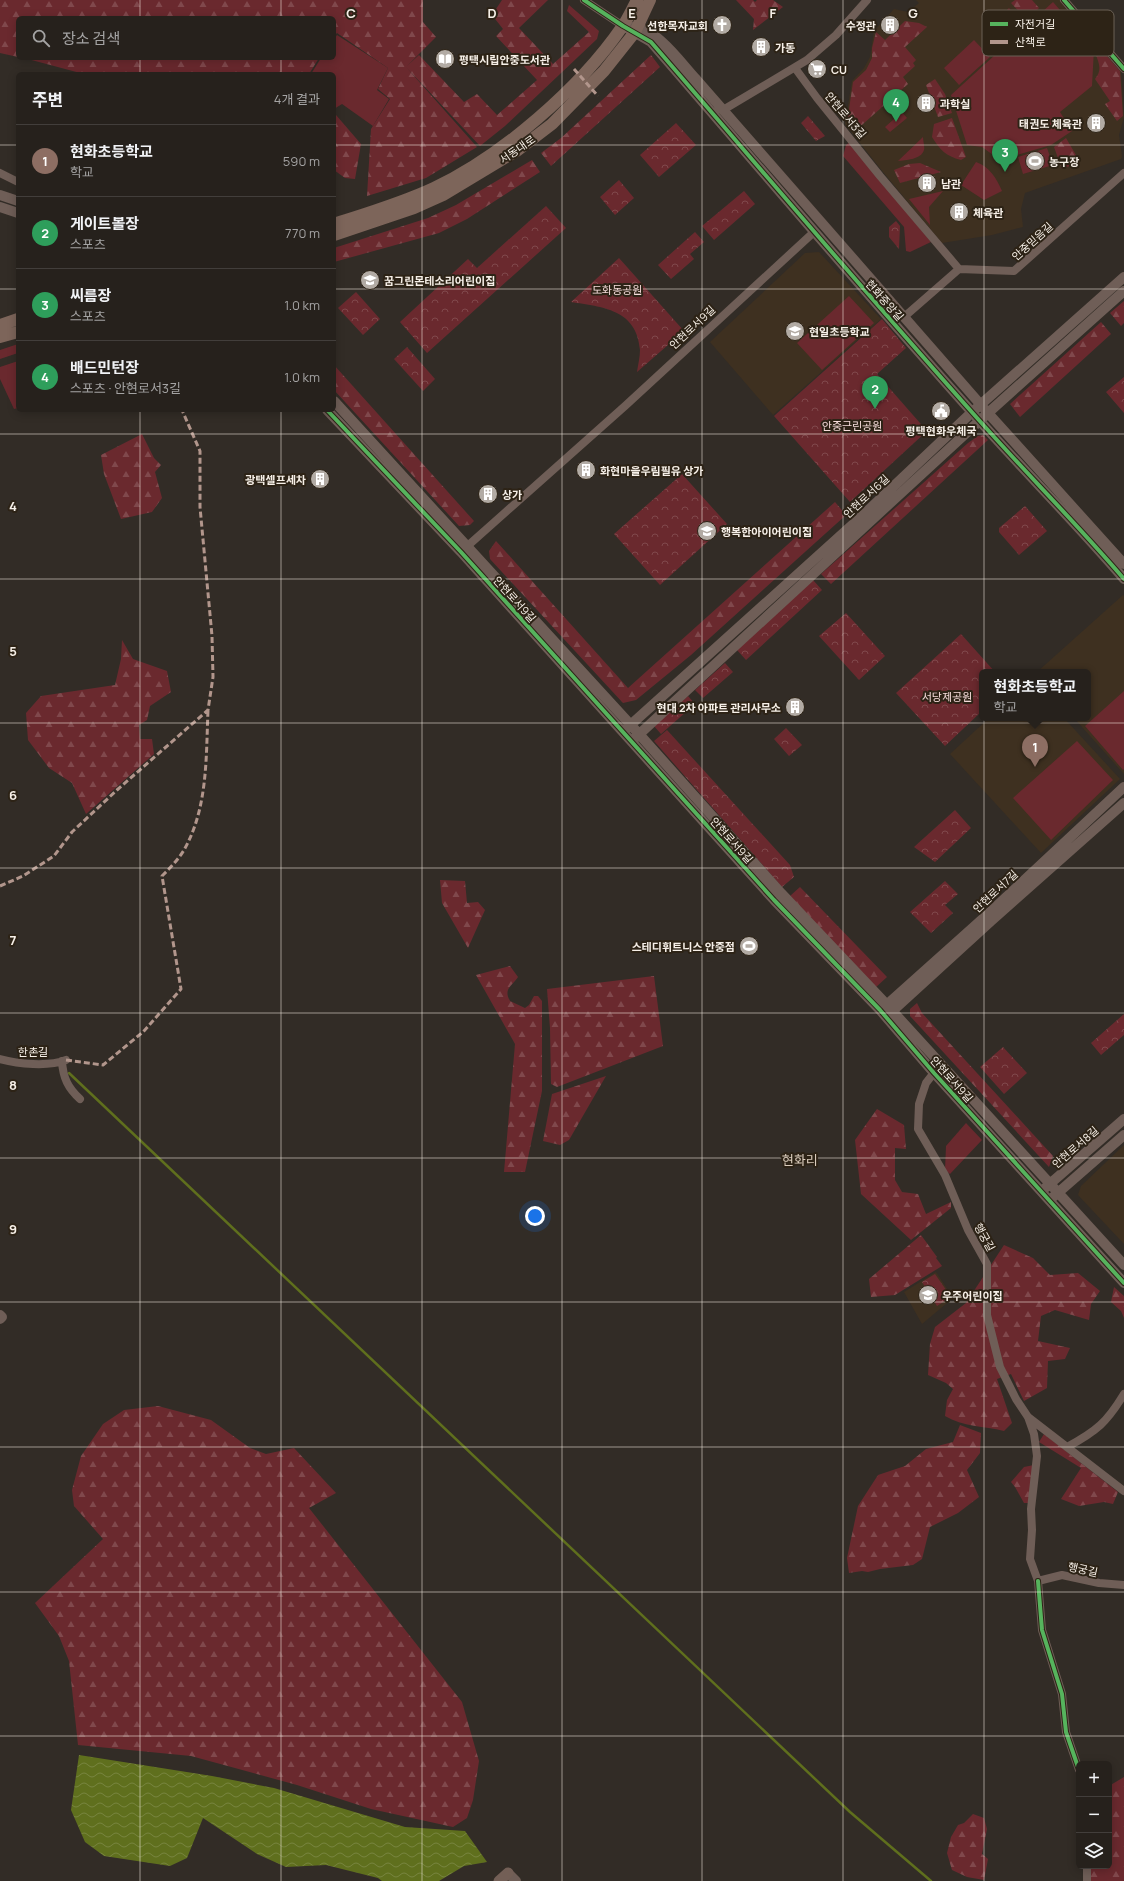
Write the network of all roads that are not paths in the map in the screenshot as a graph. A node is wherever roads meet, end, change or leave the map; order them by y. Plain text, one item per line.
1 (584, 0) edge
2 (637, 0) edge
3 (650, 0) edge
4 (868, 0) edge
5 (1064, 0) edge
6 (1073, 10) edge
7 (623, 26) junction
8 (636, 30) junction
9 (1113, 56) edge
10 (795, 68) junction
11 (1124, 68) edge
12 (709, 109) junction
13 (723, 110) junction
14 (0, 173) edge
15 (1124, 173) edge
16 (16, 181) edge
17 (0, 195) edge
18 (16, 200) edge
19 (0, 207) edge
20 (16, 212) edge
21 (336, 223) edge
22 (822, 224) junction
23 (814, 232) junction
24 (336, 234) edge
25 (959, 268) junction
26 (1124, 277) edge
27 (1124, 292) edge
28 (904, 317) junction
29 (16, 320) edge
30 (0, 324) edge
31 (16, 333) edge
32 (0, 337) edge
33 (336, 403) edge
34 (980, 405) junction
35 (329, 412) edge
36 (972, 412) junction
37 (988, 413) junction
38 (980, 421) junction
39 (464, 549) junction
40 (1124, 564) edge
41 (1124, 579) edge
42 (627, 728) junction
43 (639, 734) junction
44 (632, 741) junction
45 (1124, 787) edge
46 (1124, 803) edge
47 (886, 1011) junction
48 (0, 1059) edge
49 (937, 1069) junction
50 (80, 1099) dead end
51 (1124, 1119) edge
52 (1124, 1134) edge
53 (1050, 1185) junction
54 (1041, 1192) junction
55 (1057, 1193) junction
56 (1049, 1200) junction
57 (1124, 1265) edge
58 (1124, 1283) edge
59 (1124, 1394) edge
60 (1028, 1417) junction
61 (1067, 1447) junction
62 (1124, 1491) edge
63 (1038, 1581) junction
64 (1124, 1585) edge
65 (1076, 1761) edge
66 (1087, 1869) edge
67 (1087, 1881) edge

1 - 7 street
2 - 7 main road, 서동대로
3 - 8 main road, 서동대로
4 - 10 street
5 - 6 street
7 - 8 street
7 - 21 main road, 서동대로
8 - 12 street, 현화중앙길
8 - 13 street
8 - 24 main road, 서동대로
9 - 11 street
10 - 13 street
10 - 25 street, 안현로서3길
12 - 13 street
12 - 23 street, 현화중앙길
13 - 22 street
14 - 16 street
15 - 25 street, 안중믿음길
17 - 18 street
19 - 20 street
22 - 23 street
22 - 28 street
23 - 36 street, 현화중앙길
23 - 39 street, 안현로서9길
25 - 28 street
26 - 34 street, 안현로서6길
27 - 37 street, 안현로서6길
28 - 34 street
29 - 30 main road
31 - 32 main road
33 - 39 street
34 - 36 street, 안현로서6길
34 - 37 street
35 - 39 street, 안현로서9길
36 - 38 street, 현화중앙길
36 - 42 street, 안현로서6길
37 - 38 street, 안현로서6길
37 - 40 street
38 - 41 street, 현화중앙길
38 - 43 street, 안현로서6길
39 - 42 street, 안현로서9길
42 - 43 street
42 - 44 street, 안현로서9길
43 - 44 street, 안현로서6길
43 - 47 street
44 - 47 street, 안현로서9길
45 - 47 street, 안현로서7길
46 - 47 street, 안현로서7길
47 - 49 street
48 - 50 street, 한촌길
49 - 53 street
49 - 54 street, 안현로서9길
49 - 60 street, 행궁길
51 - 53 street, 안현로서8길
52 - 55 street, 안현로서8길
53 - 54 street, 안현로서8길
53 - 55 street
54 - 56 street, 안현로서9길
55 - 56 street, 안현로서8길
55 - 57 street
56 - 58 street, 안현로서9길
59 - 61 street
60 - 61 street, 행궁길
60 - 63 street, 행궁길
61 - 62 street, 행궁길
63 - 64 street, 행궁길
63 - 65 street
66 - 67 street

